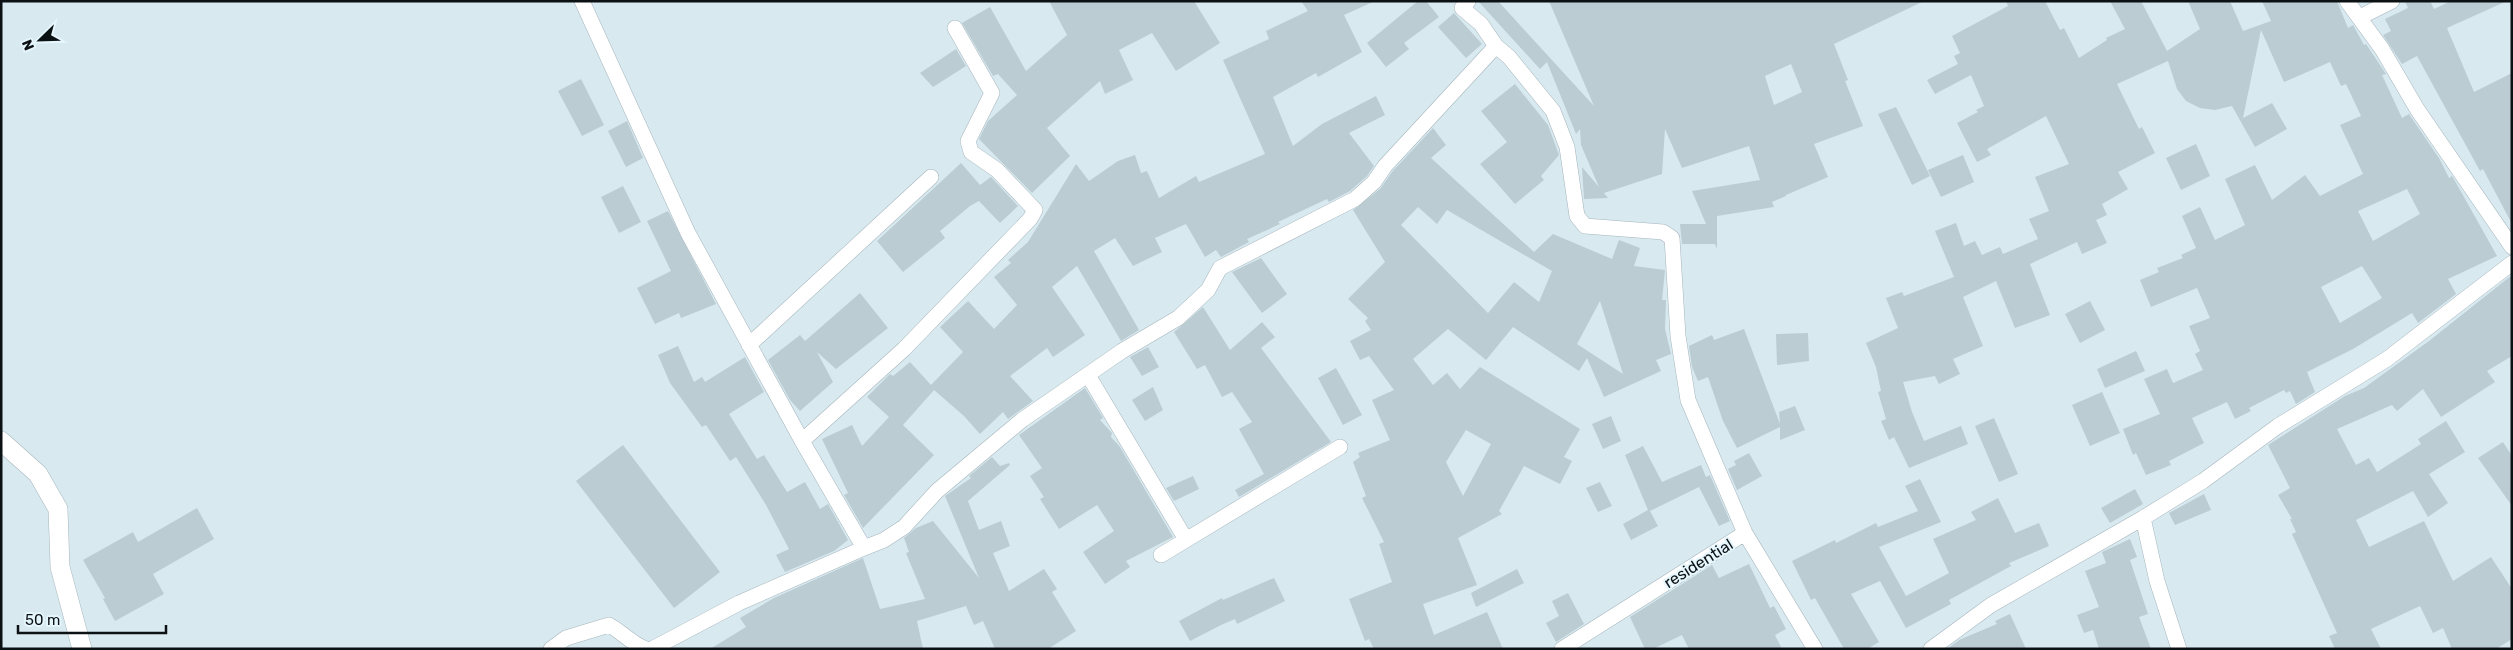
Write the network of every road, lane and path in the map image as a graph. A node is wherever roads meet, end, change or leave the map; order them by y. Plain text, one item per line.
1 (582, 1) edge
2 (2347, 1) edge
3 (2392, 1) edge
4 (1461, 4) edge
5 (2360, 17) junction
6 (955, 28) dead end
7 (1496, 46) junction
8 (931, 177) dead end
9 (2512, 247) edge
10 (2512, 263) edge
11 (749, 345) junction
12 (1088, 375) junction
13 (1, 441) edge
14 (802, 442) junction
15 (1340, 447) dead end
16 (2143, 518) junction
17 (1745, 533) junction
18 (1185, 538) junction
19 (864, 548) junction
20 (1160, 555) dead end
21 (82, 649) edge
22 (551, 649) edge
23 (646, 649) edge
24 (652, 649) edge
25 (1562, 649) edge
26 (1815, 649) edge
27 (1931, 649) edge
28 (2179, 649) edge

1 - 11 street
2 - 5 street
3 - 5 street
4 - 7 street
5 - 9 street
6 - 14 street
7 - 12 street
7 - 17 street
8 - 11 street
10 - 16 street
11 - 14 street
12 - 18 street
12 - 19 street
13 - 21 street
14 - 19 street
15 - 18 street
16 - 27 street
16 - 28 street
17 - 25 street, residential
17 - 26 street, residential
18 - 20 street
19 - 24 street
22 - 23 street

